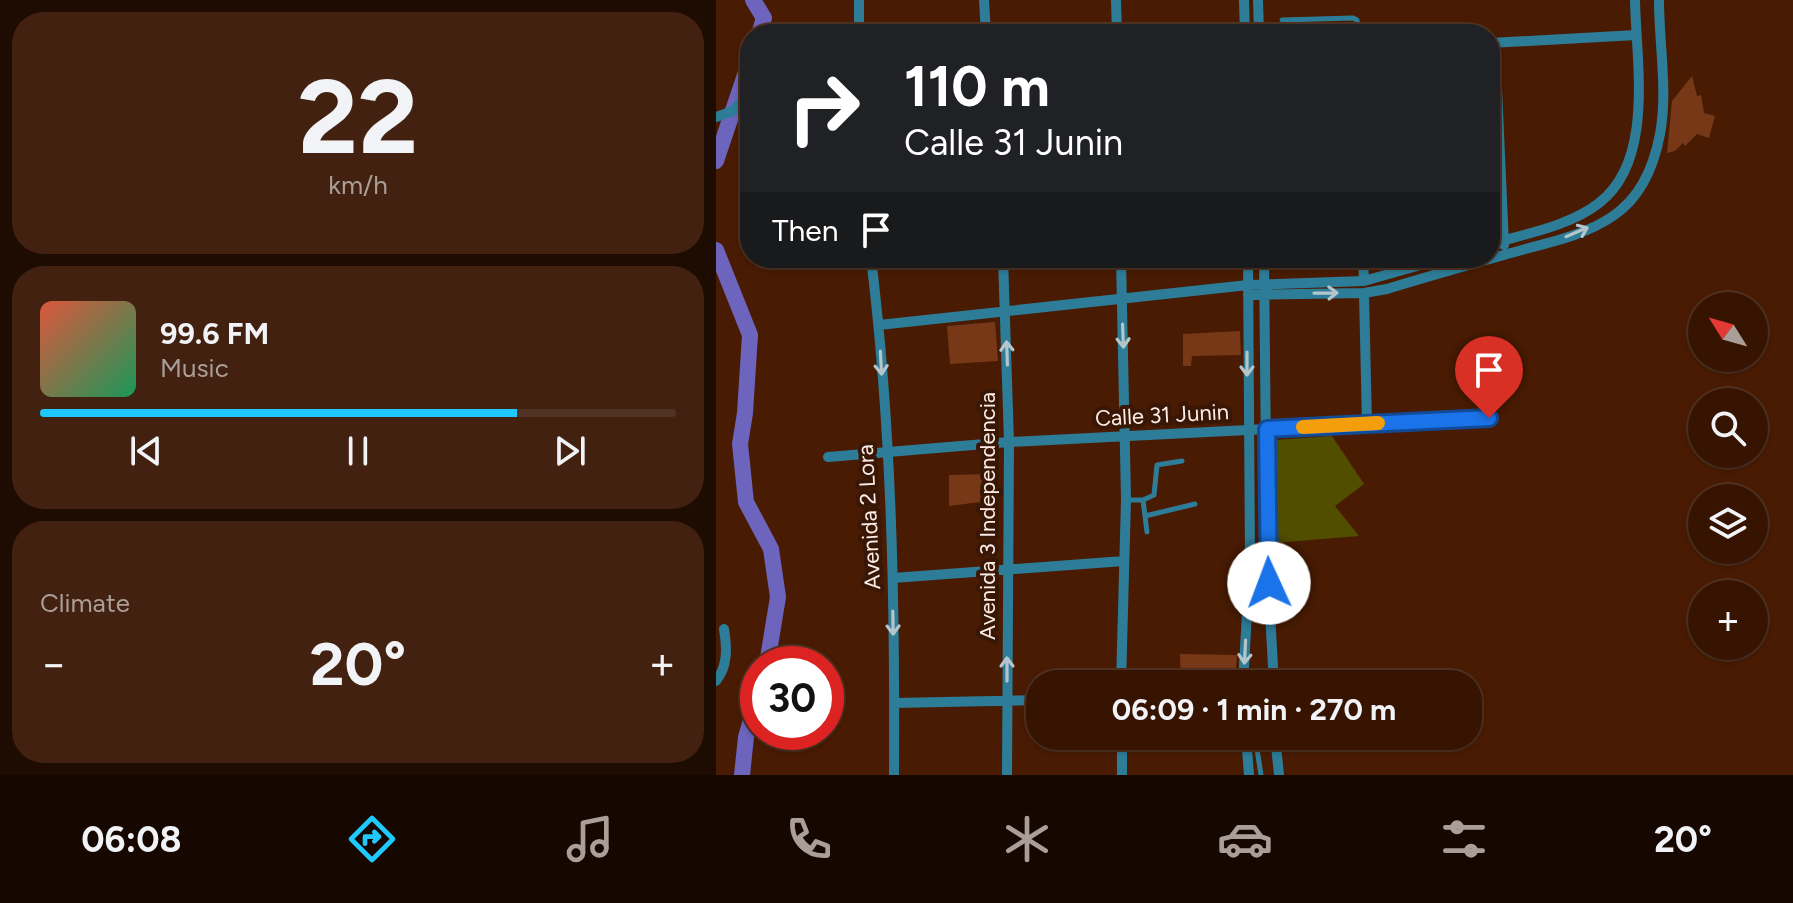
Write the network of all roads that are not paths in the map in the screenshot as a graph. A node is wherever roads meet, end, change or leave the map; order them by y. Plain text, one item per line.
1 (859, 0) edge
2 (984, 0) edge
3 (1116, 0) edge
4 (1244, 0) edge
5 (1258, 0) edge
6 (1635, 0) edge
7 (1659, 0) edge
8 (1282, 20) dead end
9 (859, 24) edge
10 (985, 24) edge
11 (1117, 24) edge
12 (1245, 24) edge
13 (1259, 24) edge
14 (1358, 24) edge
15 (1636, 35) junction
16 (1500, 43) edge
17 (740, 103) edge
18 (716, 117) edge
19 (1500, 186) edge
20 (1503, 240) junction
21 (1500, 241) edge
22 (1506, 254) junction
23 (1500, 256) edge
24 (872, 268) edge
25 (1003, 268) edge
26 (1121, 268) edge
27 (1248, 268) edge
28 (1264, 268) edge
29 (1363, 268) edge
30 (1410, 268) edge
31 (1455, 268) edge
32 (1364, 281) junction
33 (1265, 289) junction
34 (1248, 290) junction
35 (1364, 293) junction
36 (1122, 301) junction
37 (1005, 312) junction
38 (879, 325) junction
39 (1489, 418) dead end
40 (1367, 424) junction
41 (1267, 429) junction
42 (1247, 431) junction
43 (1125, 436) junction
44 (1009, 442) junction
45 (886, 452) junction
46 (828, 457) dead end
47 (1182, 461) dead end
48 (1126, 500) junction
49 (1143, 500) junction
50 (1195, 504) dead end
51 (1145, 516) junction
52 (1147, 532) dead end
53 (1124, 561) junction
54 (1007, 568) junction
55 (893, 578) junction
56 (724, 629) dead end
57 (1121, 670) edge
58 (1244, 670) edge
59 (1273, 670) edge
60 (716, 681) edge
61 (1026, 700) edge
62 (1007, 701) junction
63 (894, 703) junction
64 (1122, 750) edge
65 (1247, 750) edge
66 (1257, 750) edge
67 (1276, 750) edge
68 (894, 775) edge
69 (1007, 775) edge
70 (1122, 775) edge
71 (1249, 775) edge
72 (1261, 775) edge
73 (1279, 775) edge

1 - 9 street
2 - 10 street
3 - 11 street
4 - 12 street
5 - 13 street
6 - 15 street
22 -> 7 street
8 - 14 lane
15 - 16 street
15 - 20 street
17 - 18 street
19 - 20 street
20 - 21 street
20 - 22 street
22 - 23 street
24 - 38 street, Avenida 2 Lora
25 - 37 street, Avenida 3 Independencia
26 - 36 street
27 - 34 street
28 - 33 street
29 - 32 street
30 - 32 street
31 - 35 street
32 - 33 street
33 - 34 street
33 -> 35 street
33 - 41 street
34 - 36 street
34 -> 42 street
35 - 40 street
36 - 37 street
36 -> 43 street
37 - 38 street
44 -> 37 street, Avenida 3 Independencia
38 -> 45 street, Avenida 2 Lora
39 - 40 street, Calle 31 Junin
40 - 41 street, Calle 31 Junin
41 - 42 street, Calle 31 Junin
41 - 59 street
42 - 43 street, Calle 31 Junin
42 -> 58 street
43 - 44 street, Calle 31 Junin
43 - 48 street
44 - 45 street, Calle 31 Junin
44 - 54 street, Avenida 3 Independencia
45 - 46 street, Calle 31 Junin
45 - 55 street, Avenida 2 Lora
47 - 49 lane
48 - 49 lane
48 - 53 street
49 - 51 lane
50 - 51 lane
51 - 52 lane
53 - 54 street
53 - 57 street
54 - 55 street
62 -> 54 street, Avenida 3 Independencia
55 -> 63 street, Avenida 2 Lora
56 - 60 street
61 - 62 street
62 - 63 street
62 - 69 street, Avenida 3 Independencia
63 - 68 street, Avenida 2 Lora
64 - 70 street
65 - 71 street
66 - 72 lane
67 - 73 street

